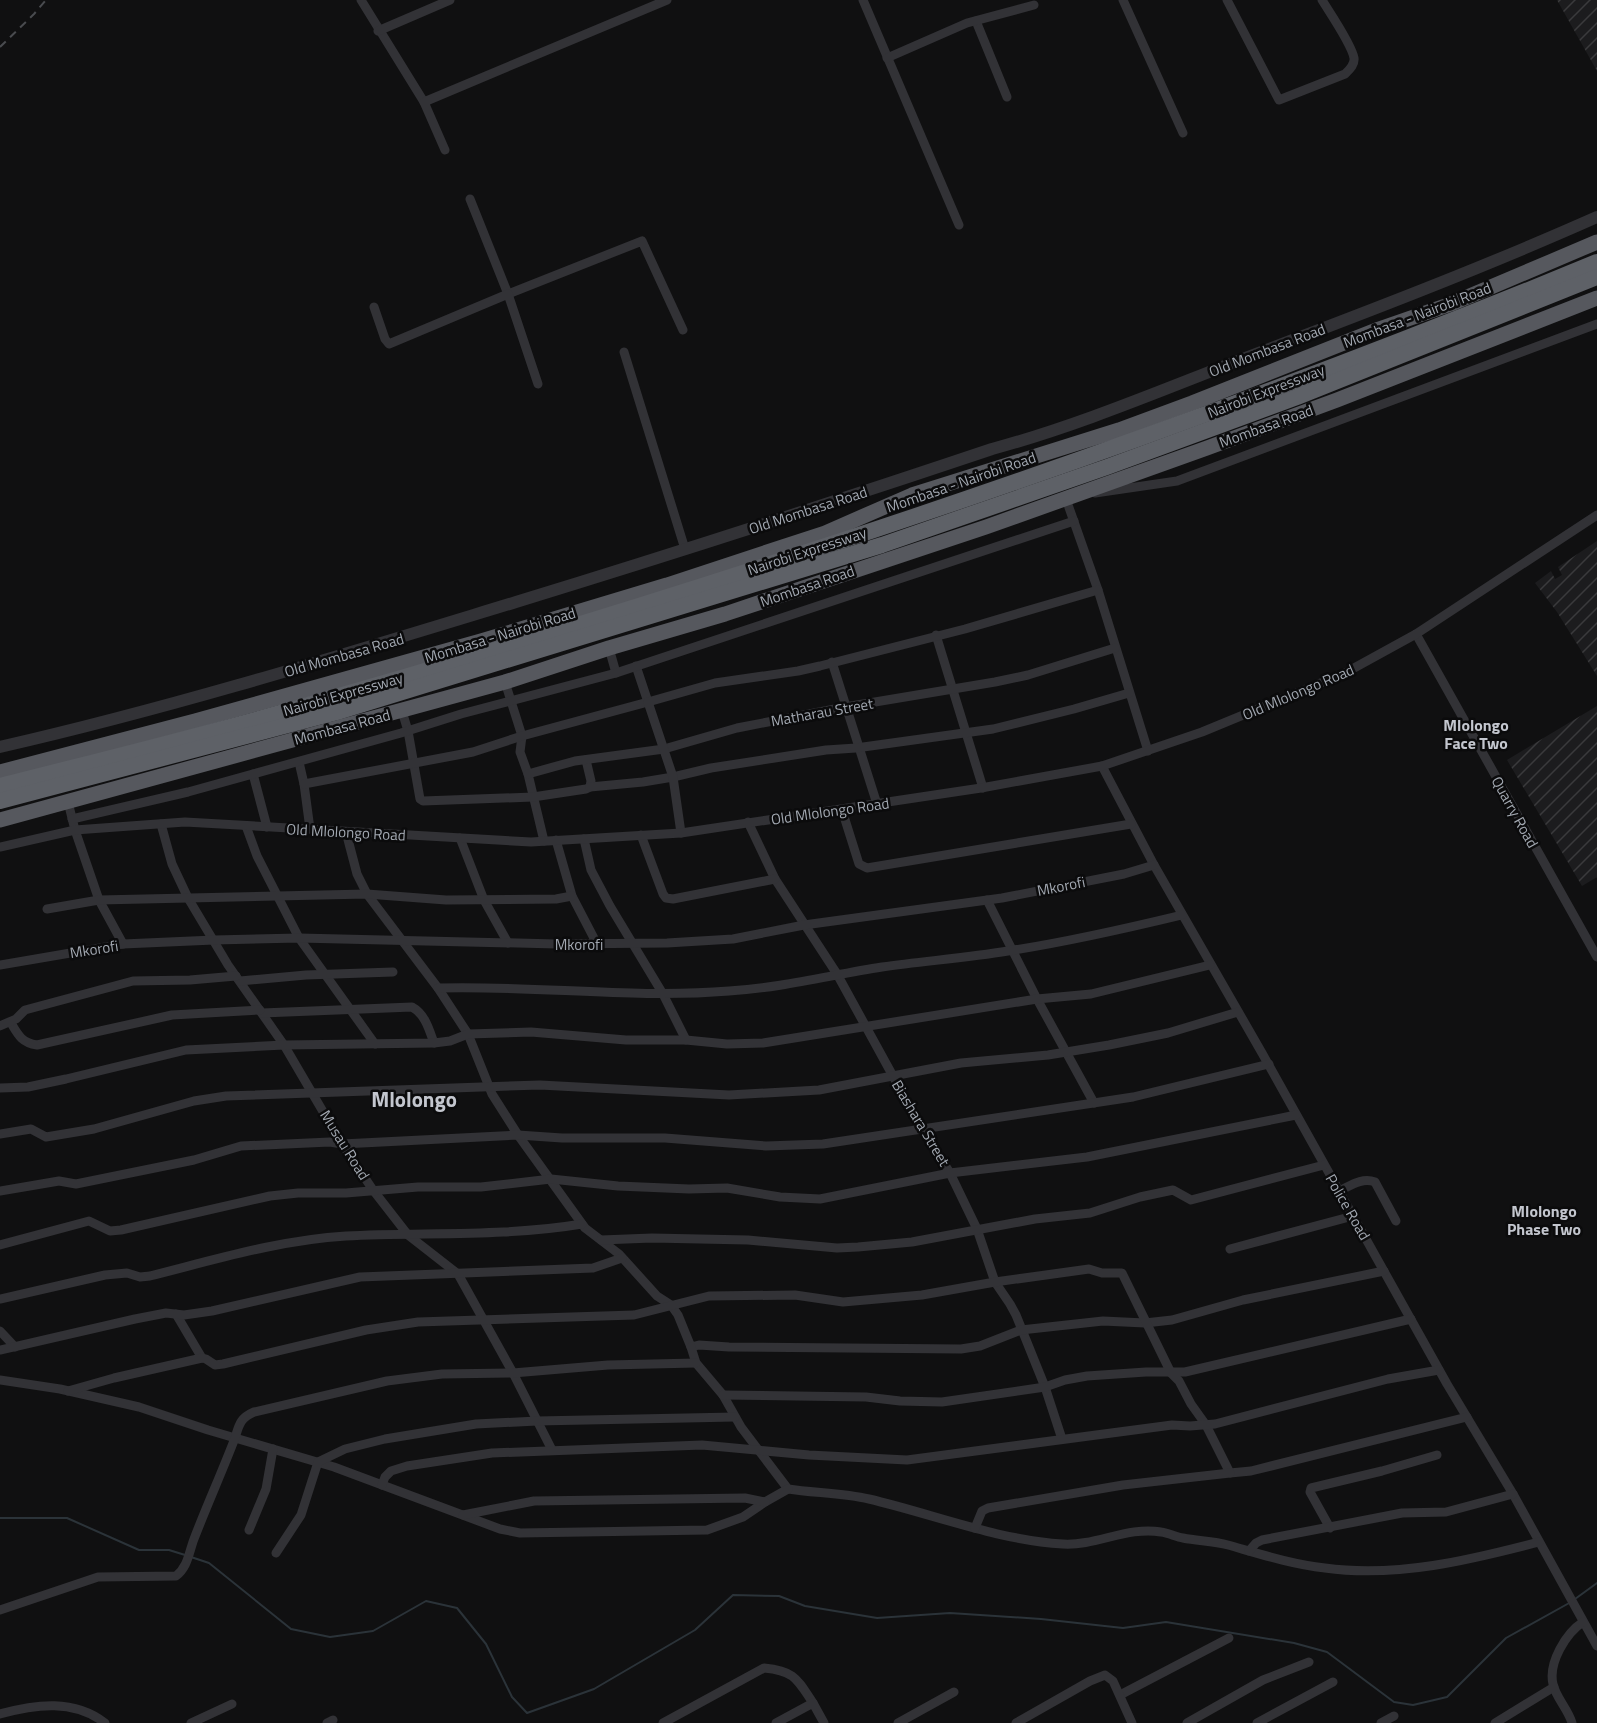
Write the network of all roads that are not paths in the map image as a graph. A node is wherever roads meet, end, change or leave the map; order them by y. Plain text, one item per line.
1 (361, 0) edge
2 (450, 0) edge
3 (667, 0) edge
4 (863, 0) edge
5 (1123, 0) edge
6 (1227, 0) edge
7 (1322, 0) edge
8 (1034, 4) dead end
9 (976, 21) junction
10 (378, 31) junction
11 (887, 58) junction
12 (1007, 97) dead end
13 (424, 102) junction
14 (1183, 133) dead end
15 (445, 150) dead end
16 (470, 199) dead end
17 (1597, 217) edge
18 (959, 225) dead end
19 (1597, 242) edge
20 (1597, 262) edge
21 (1597, 277) edge
22 (508, 294) junction
23 (1597, 298) edge
24 (374, 307) dead end
25 (1597, 324) edge
26 (683, 330) dead end
27 (624, 352) dead end
28 (538, 384) dead end
29 (1072, 497) junction
30 (1597, 515) edge
31 (1074, 521) junction
32 (685, 549) junction
33 (1098, 590) junction
34 (1416, 634) junction
35 (936, 635) junction
36 (609, 648) junction
37 (1115, 648) junction
38 (832, 662) junction
39 (636, 666) junction
40 (616, 673) junction
41 (505, 682) junction
42 (952, 689) junction
43 (1129, 693) junction
44 (511, 702) junction
45 (648, 702) junction
46 (845, 707) junction
47 (402, 711) junction
48 (408, 731) junction
49 (966, 732) junction
50 (522, 736) junction
51 (0, 747) edge
52 (861, 748) junction
53 (664, 749) junction
54 (1148, 751) junction
55 (586, 760) junction
56 (299, 762) junction
57 (412, 764) junction
58 (1102, 766) junction
59 (0, 772) edge
60 (253, 774) junction
61 (528, 774) junction
62 (673, 777) junction
63 (304, 784) junction
64 (0, 786) edge
65 (590, 787) junction
66 (983, 788) junction
67 (533, 797) junction
68 (0, 801) edge
69 (68, 802) junction
70 (877, 804) junction
71 (842, 810) junction
72 (72, 819) junction
73 (0, 820) edge
74 (748, 822) junction
75 (161, 824) junction
76 (1131, 824) junction
77 (246, 826) junction
78 (267, 827) junction
79 (310, 830) junction
80 (75, 831) junction
81 (346, 832) junction
82 (681, 833) junction
83 (640, 835) junction
84 (460, 838) junction
85 (584, 839) junction
86 (556, 840) junction
87 (544, 841) junction
88 (0, 847) edge
89 (1154, 865) junction
90 (775, 879) junction
91 (367, 894) junction
92 (572, 896) junction
93 (278, 897) junction
94 (188, 898) junction
95 (99, 900) junction
96 (484, 900) junction
97 (987, 900) junction
98 (47, 909) dead end
99 (1182, 915) junction
100 (804, 925) junction
101 (299, 938) junction
102 (214, 940) junction
103 (401, 940) junction
104 (508, 943) junction
105 (123, 944) junction
106 (597, 944) junction
107 (632, 944) junction
108 (1012, 950) junction
109 (1597, 957) edge
110 (0, 965) edge
111 (1210, 965) junction
112 (393, 972) dead end
113 (837, 974) junction
114 (326, 975) junction
115 (238, 979) junction
116 (438, 988) junction
117 (663, 994) junction
118 (1037, 999) junction
119 (351, 1010) junction
120 (261, 1012) junction
121 (1238, 1012) junction
122 (11, 1023) junction
123 (0, 1026) edge
124 (866, 1027) junction
125 (468, 1034) junction
126 (686, 1040) junction
127 (434, 1043) junction
128 (375, 1044) junction
129 (284, 1045) junction
130 (1067, 1052) junction
131 (1269, 1064) junction
132 (893, 1077) junction
133 (489, 1087) junction
134 (0, 1088) edge
135 (313, 1092) junction
136 (1094, 1103) junction
137 (1296, 1115) junction
138 (922, 1129) junction
139 (0, 1134) edge
140 (518, 1135) junction
141 (342, 1144) junction
142 (1323, 1165) junction
143 (950, 1173) junction
144 (551, 1179) junction
145 (373, 1190) junction
146 (0, 1191) edge
147 (1339, 1191) junction
148 (1353, 1216) junction
149 (1396, 1221) dead end
150 (582, 1224) junction
151 (977, 1229) junction
152 (408, 1235) junction
153 (601, 1240) junction
154 (0, 1245) edge
155 (1230, 1249) dead end
156 (622, 1258) junction
157 (1384, 1271) junction
158 (458, 1274) junction
159 (995, 1282) junction
160 (0, 1299) edge
161 (671, 1305) junction
162 (176, 1314) junction
163 (483, 1319) junction
164 (1411, 1319) junction
165 (1145, 1323) junction
166 (1022, 1330) junction
167 (0, 1331) edge
168 (15, 1347) junction
169 (691, 1347) junction
170 (0, 1350) edge
171 (202, 1358) junction
172 (696, 1363) junction
173 (1439, 1370) junction
174 (513, 1372) junction
175 (1171, 1372) junction
176 (0, 1380) edge
177 (1045, 1387) junction
178 (68, 1391) junction
179 (723, 1395) junction
180 (735, 1417) junction
181 (1467, 1417) junction
182 (537, 1421) junction
183 (1206, 1425) junction
184 (235, 1438) junction
185 (1062, 1439) junction
186 (273, 1449) junction
187 (758, 1449) junction
188 (552, 1450) junction
189 (1437, 1455) dead end
190 (318, 1462) junction
191 (1230, 1473) junction
192 (382, 1485) junction
193 (788, 1490) junction
194 (1513, 1494) junction
195 (765, 1502) junction
196 (463, 1515) junction
197 (975, 1528) junction
198 (1330, 1528) junction
199 (249, 1530) dead end
200 (1539, 1542) junction
201 (1249, 1551) junction
202 (276, 1553) dead end
203 (0, 1610) edge
204 (1583, 1622) junction
205 (1229, 1638) dead end
206 (1597, 1646) edge
207 (1309, 1662) dead end
208 (1333, 1682) dead end
209 (1554, 1688) junction
210 (954, 1692) dead end
211 (1120, 1695) junction
212 (813, 1703) junction
213 (232, 1704) dead end
214 (0, 1714) edge
215 (1394, 1716) dead end
216 (104, 1723) edge
217 (191, 1723) edge
218 (663, 1723) edge
219 (776, 1723) edge
220 (824, 1723) edge
221 (897, 1723) edge
222 (1016, 1723) edge
223 (1132, 1723) edge
224 (1187, 1723) edge
225 (1257, 1723) edge
226 (1381, 1723) edge
227 (1495, 1723) edge
228 (1572, 1723) edge

1 - 10 street
2 - 10 street
3 - 13 street
4 - 11 street
5 - 14 street
6 - 7 street
8 - 9 street
9 - 11 street
9 - 12 street
10 - 13 street
11 - 18 street
13 - 15 street
16 - 22 street
17 - 32 street, Old Mombasa Road
19 - 59 highway, Mombasa - Nairobi Road
20 - 64 highway, Nairobi Expressway
21 - 68 highway, Nairobi Expressway
22 - 24 street
22 - 26 street
22 - 28 street
23 - 29 highway, Mombasa Road
25 - 29 street
27 - 32 street
29 - 31 street
29 - 36 highway, Mombasa Road
30 - 34 street, Old Mlolongo Road
31 - 33 street
31 - 39 street
32 - 51 street, Old Mombasa Road
33 - 35 street
33 - 37 street
34 - 54 street, Old Mlolongo Road
34 - 109 street, Quarry Road
35 - 38 street
35 - 42 street
36 - 40 street
36 - 41 highway, Mombasa Road
37 - 42 street, Matharau Street
37 - 43 street
38 - 45 street
38 - 46 street
39 - 40 street
39 - 45 street
40 - 44 street
41 - 44 street
41 - 47 highway, Mombasa Road
42 - 46 street, Matharau Street
42 - 49 street
43 - 49 street
43 - 54 street
44 - 48 street
44 - 50 street
45 - 50 street
45 - 53 street
46 - 52 street
46 - 53 street, Matharau Street
47 - 48 street
47 - 69 highway, Mombasa Road
48 - 56 street
48 - 57 street
49 - 52 street
49 - 66 street
50 - 57 street
50 - 61 street
52 - 62 street
52 - 70 street
53 - 55 street, Matharau Street
53 - 62 street
54 - 58 street, Old Mlolongo Road
55 - 61 street, Matharau Street
55 - 65 street
56 - 60 street
56 - 63 street
57 - 63 street
57 - 67 street
58 - 66 street, Old Mlolongo Road
58 - 76 street, Police Road
60 - 72 street
60 - 78 street
61 - 67 street
62 - 65 street
62 - 82 street
63 - 79 street
65 - 67 street
66 - 70 street, Old Mlolongo Road
67 - 87 street
69 - 72 street
69 - 73 highway, Mombasa Road
70 - 71 street, Old Mlolongo Road
71 - 74 street, Old Mlolongo Road
71 - 76 street
72 - 80 street
74 - 82 street, Old Mlolongo Road
74 - 90 street, Biashara Street
75 - 77 street, Old Mlolongo Road
75 - 80 street, Old Mlolongo Road
75 - 94 street, Musau Road
76 - 89 street, Police Road
77 - 78 street, Old Mlolongo Road
77 - 93 street
78 - 79 street, Old Mlolongo Road
79 - 81 street, Old Mlolongo Road
80 - 88 street, Old Mlolongo Road
80 - 95 street
81 - 84 street, Old Mlolongo Road
81 - 91 street
82 - 83 street, Old Mlolongo Road
83 - 85 street, Old Mlolongo Road
83 - 90 street
84 - 87 street, Old Mlolongo Road
84 - 96 street
85 - 86 street, Old Mlolongo Road
85 - 107 street
86 - 87 street, Old Mlolongo Road
86 - 92 street
89 - 97 street, Mkorofi
89 - 99 street, Police Road
90 - 100 street, Biashara Street
91 - 93 street
91 - 96 street
91 - 103 street
92 - 96 street
92 - 106 street
93 - 94 street
93 - 101 street
94 - 95 street
94 - 102 street, Musau Road
95 - 98 street
95 - 105 street
96 - 104 street
97 - 100 street, Mkorofi
97 - 108 street
99 - 108 street
99 - 111 street, Police Road
100 - 107 street, Mkorofi
100 - 113 street, Biashara Street
101 - 102 street, Mkorofi
101 - 103 street, Mkorofi
101 - 114 street
102 - 105 street, Mkorofi
102 - 115 street, Musau Road
103 - 104 street, Mkorofi
103 - 116 street
104 - 106 street, Mkorofi
105 - 110 street, Mkorofi
106 - 107 street, Mkorofi
107 - 117 street
108 - 113 street
108 - 118 street
111 - 118 street
111 - 121 street, Police Road
112 - 114 street
113 - 117 street
113 - 124 street, Biashara Street
114 - 115 street
114 - 119 street
115 - 120 street, Musau Road
115 - 122 street
116 - 117 street
116 - 125 street
117 - 126 street
118 - 124 street
118 - 130 street
119 - 120 street
119 - 127 street
119 - 128 street
120 - 122 street
120 - 129 street, Musau Road
121 - 130 street
121 - 131 street, Police Road
122 - 123 street
124 - 126 street
124 - 132 street, Biashara Street
125 - 126 street
125 - 127 street
125 - 133 street
127 - 128 street
128 - 129 street
129 - 134 street
129 - 135 street, Musau Road
130 - 132 street
130 - 136 street
131 - 136 street
131 - 137 street, Police Road
132 - 133 street
132 - 138 street, Biashara Street
133 - 135 street
133 - 140 street
135 - 139 street
135 - 141 street, Musau Road
136 - 138 street
137 - 142 street, Police Road
137 - 143 street
138 - 140 street
138 - 143 street, Biashara Street
140 - 141 street
140 - 144 street
141 - 145 street, Musau Road
141 - 146 street
142 - 147 street, Police Road
142 - 151 street
143 - 144 street
143 - 151 street, Biashara Street
144 - 145 street
144 - 150 street
145 - 152 street, Musau Road
145 - 154 street
147 - 148 street, Police Road
147 - 149 street
148 - 155 street
148 - 157 street, Police Road
150 - 152 street
150 - 153 street
151 - 153 street
151 - 159 street, Biashara Street
152 - 158 street, Musau Road
152 - 160 street
153 - 156 street
156 - 158 street
156 - 161 street
157 - 164 street, Police Road
157 - 165 street
158 - 162 street
158 - 163 street, Musau Road
159 - 161 street
159 - 165 street
159 - 166 street, Biashara Street
161 - 163 street
161 - 169 street
162 - 168 street
162 - 171 street
163 - 171 street
163 - 174 street, Musau Road
164 - 173 street, Police Road
164 - 175 street
165 - 166 street
165 - 175 street
166 - 169 street
166 - 177 street, Biashara Street
167 - 168 street
168 - 170 street
169 - 172 street
171 - 178 street
172 - 174 street
172 - 179 street
173 - 181 street, Police Road
173 - 183 street
174 - 182 street, Musau Road
174 - 184 street
175 - 177 street
175 - 183 street
176 - 178 street
177 - 179 street
177 - 185 street, Biashara Street
178 - 184 street
179 - 180 street
180 - 182 street
180 - 187 street
181 - 191 street
181 - 194 street, Police Road
182 - 188 street, Musau Road
182 - 190 street
183 - 185 street
183 - 191 street
184 - 186 street
184 - 203 street
185 - 187 street
186 - 190 street
186 - 199 street
187 - 188 street
187 - 193 street
188 - 192 street
189 - 198 street
190 - 192 street
190 - 202 street
191 - 197 street
192 - 196 street
193 - 195 street
193 - 197 street
194 - 198 street
194 - 200 street, Police Road
195 - 196 street
195 - 196 street
197 - 201 street
198 - 201 street
200 - 201 street
200 - 204 street, Police Road
204 - 206 street, Police Road
204 - 209 street
205 - 211 street
207 - 224 street
208 - 225 street
209 - 227 street
209 - 228 street
210 - 221 street
211 - 222 street
211 - 223 street
212 - 218 street
212 - 219 street
212 - 220 street
213 - 217 street
214 - 216 street
215 - 226 street

